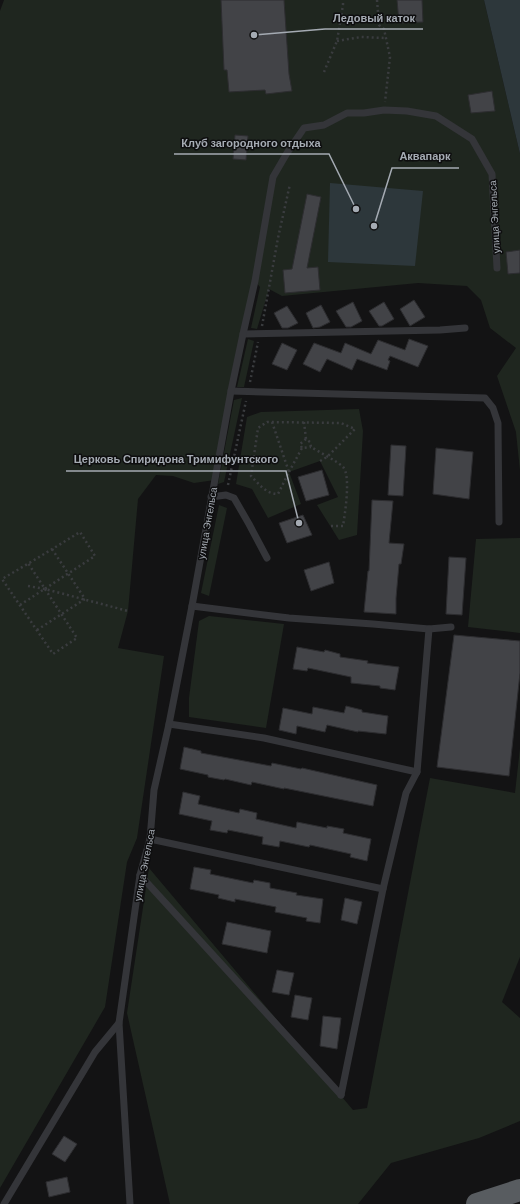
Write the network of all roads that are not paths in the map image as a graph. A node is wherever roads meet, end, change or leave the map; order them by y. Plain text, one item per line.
1 (497, 268) dead end
2 (465, 328) dead end
3 (243, 334) junction
4 (231, 391) junction
5 (212, 497) junction
6 (499, 522) dead end
7 (266, 558) dead end
8 (192, 606) junction
9 (451, 627) dead end
10 (429, 630) junction
11 (169, 724) junction
12 (417, 772) junction
13 (150, 839) junction
14 (140, 876) junction
15 (383, 889) junction
16 (119, 1023) junction
17 (520, 1190) edge
18 (4, 1204) edge
19 (130, 1204) edge
20 (477, 1204) edge

1 - 3 lane, улица Энгельса
2 - 3 lane
3 - 4 lane, улица Энгельса
4 - 5 lane, улица Энгельса
4 - 6 lane
5 - 7 lane
5 - 8 lane, улица Энгельса
8 - 10 lane
8 - 11 lane, улица Энгельса
9 - 10 lane
10 - 12 lane
11 - 12 lane
11 - 13 lane, улица Энгельса
12 - 15 lane
13 - 14 lane, улица Энгельса
13 - 15 lane
14 - 15 lane
14 - 16 lane, улица Энгельса
16 - 18 lane
16 - 19 lane, улица Энгельса
17 - 20 highway

